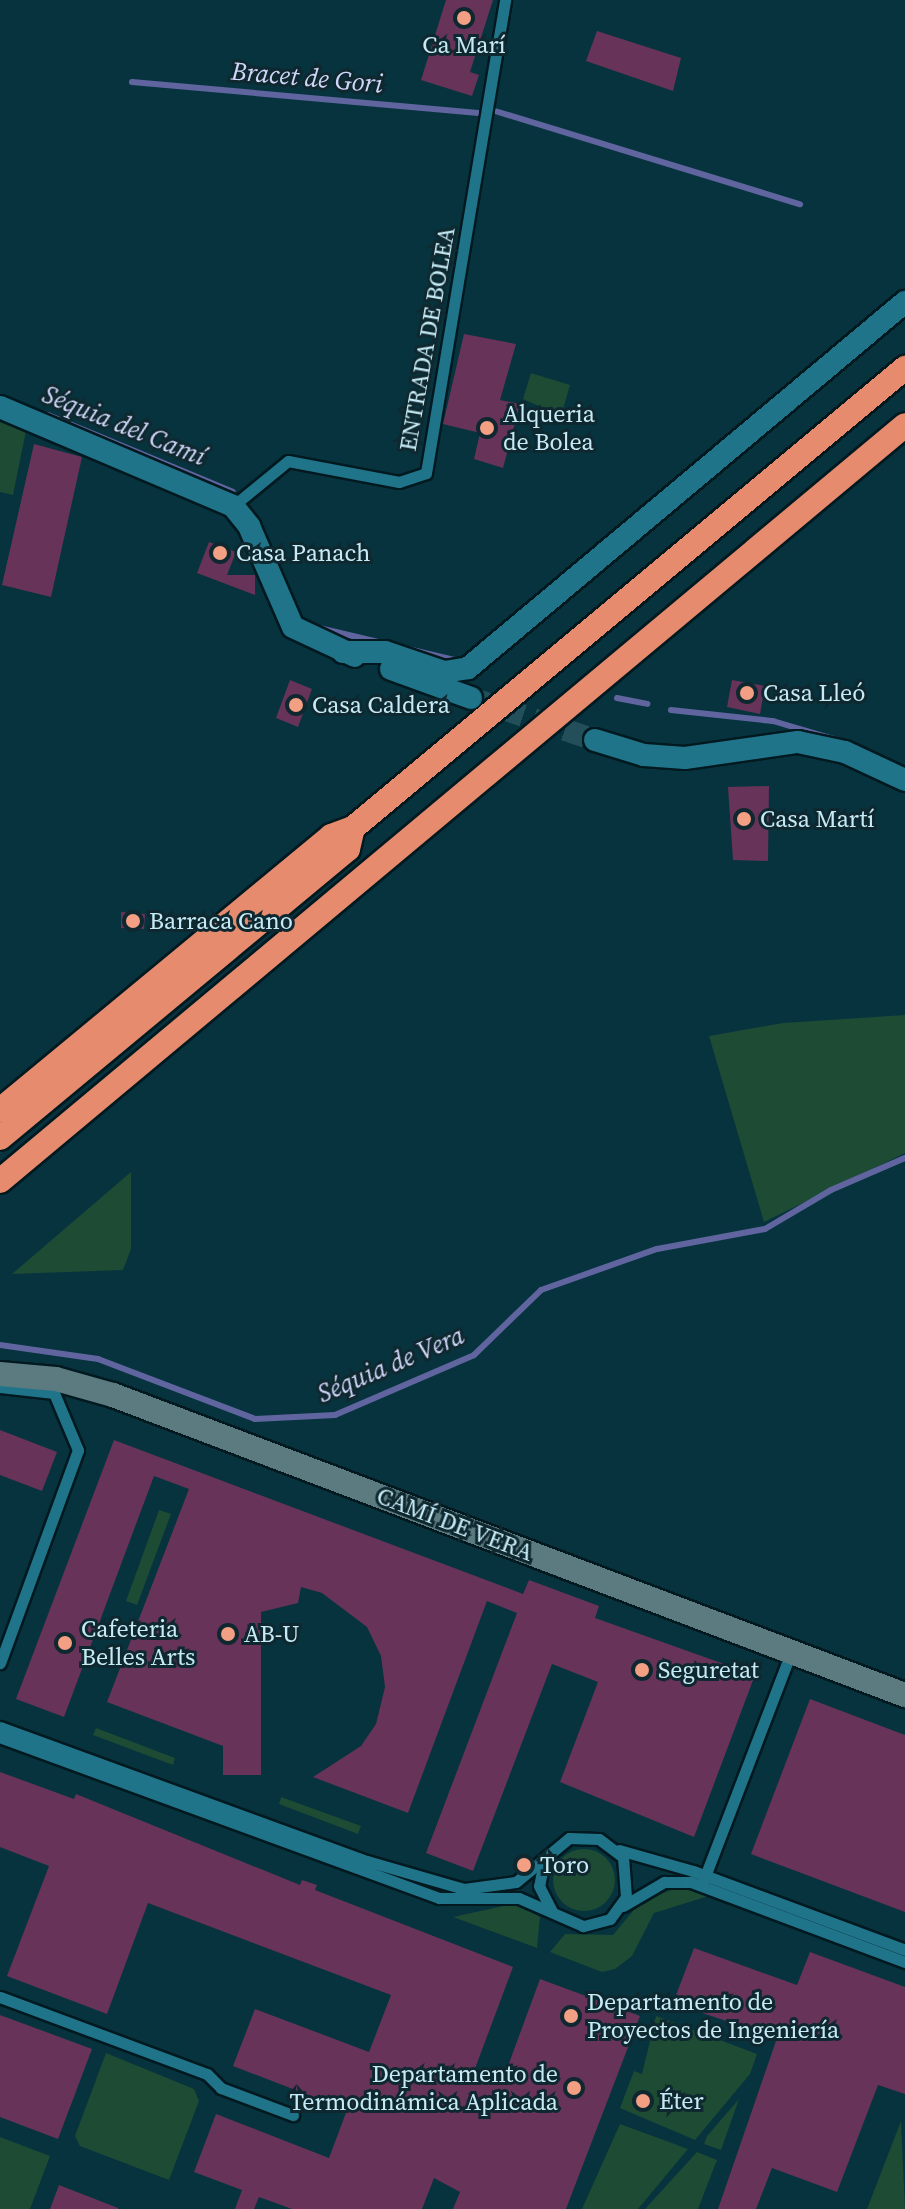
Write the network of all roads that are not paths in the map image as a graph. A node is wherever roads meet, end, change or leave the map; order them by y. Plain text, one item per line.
1 (505, 0) edge
2 (905, 302) edge
3 (905, 368) edge
4 (0, 407) edge
5 (905, 425) edge
6 (233, 506) junction
7 (343, 652) junction
8 (471, 698) tunnel mouth
9 (595, 740) tunnel mouth
10 (905, 780) edge
11 (353, 828) junction
12 (0, 1110) edge
13 (0, 1138) edge
14 (0, 1181) edge
15 (0, 1374) edge
16 (0, 1387) edge
17 (113, 1395) junction
18 (65, 1408) junction
19 (791, 1652) junction
20 (0, 1663) edge
21 (905, 1695) edge
22 (0, 1727) edge
23 (0, 1737) edge
24 (612, 1846) junction
25 (546, 1857) junction
26 (703, 1881) junction
27 (619, 1909) junction
28 (557, 1917) junction
29 (905, 1950) edge
30 (905, 1962) edge
31 (0, 1997) edge
32 (293, 2115) dead end

1 - 6 lane, ENTRADA DE BOLEA
2 - 7 street
3 - 11 highway
4 - 6 street
5 - 14 highway
6 - 7 street
7 - 8 street
9 - 10 street
11 - 12 highway
11 - 13 highway
15 - 17 street, CAMÍ DE VERA
16 - 18 lane
17 - 18 lane
17 - 19 street, CAMÍ DE VERA
18 - 20 lane
19 - 21 street, CAMÍ DE VERA
19 - 26 lane
22 - 25 lane
23 - 28 lane
24 - 25 lane
24 - 26 lane
24 - 27 lane
25 - 28 lane
26 - 27 lane
26 - 29 lane
26 - 30 lane
27 - 28 lane
31 - 32 lane

